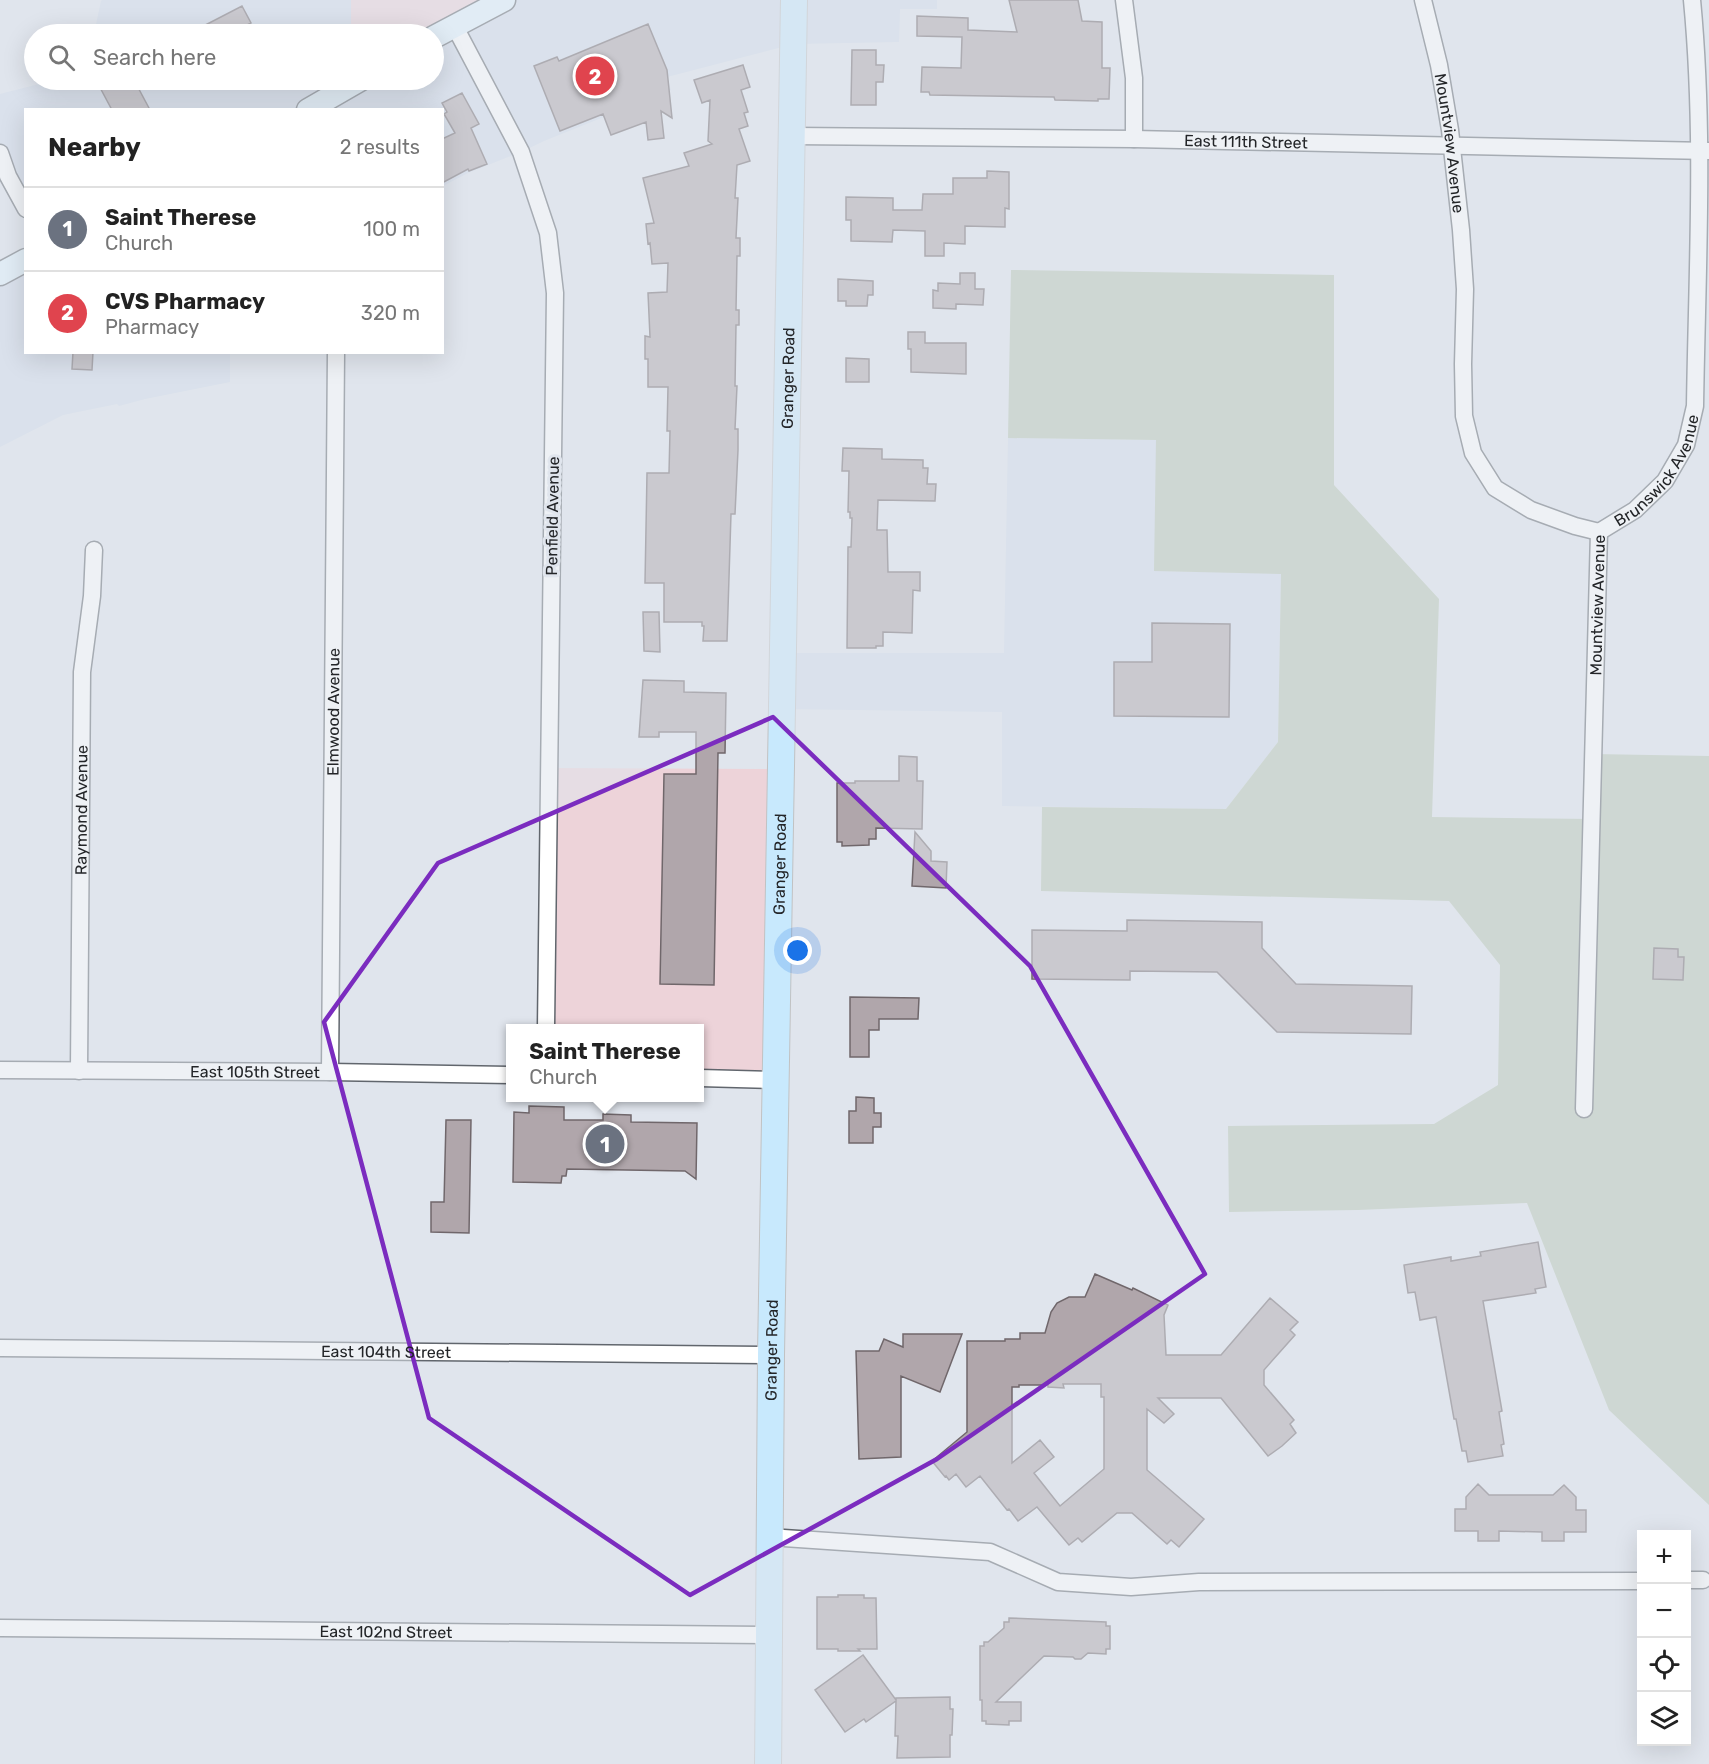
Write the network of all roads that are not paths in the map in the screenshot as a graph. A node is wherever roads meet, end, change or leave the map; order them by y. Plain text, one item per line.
1 (504, 0) edge
2 (794, 0) edge
3 (1124, 0) edge
4 (1423, 0) edge
5 (1692, 0) edge
6 (454, 25) junction
7 (444, 31) edge
8 (343, 90) edge
9 (311, 108) edge
10 (793, 136) junction
11 (1134, 139) junction
12 (1452, 146) junction
13 (1704, 151) edge
14 (0, 153) edge
15 (24, 205) edge
16 (24, 261) edge
17 (0, 274) edge
18 (336, 354) edge
19 (1599, 532) junction
20 (94, 550) dead end
21 (546, 1024) edge
22 (0, 1070) edge
23 (80, 1071) junction
24 (330, 1072) junction
25 (506, 1075) edge
26 (704, 1078) edge
27 (776, 1080) junction
28 (1584, 1110) dead end
29 (0, 1348) edge
30 (771, 1355) junction
31 (769, 1537) junction
32 (1637, 1581) edge
33 (0, 1628) edge
34 (770, 1635) junction
35 (768, 1764) edge

1 - 6 main road
2 - 10 main road, Granger Road
3 - 11 street
4 - 12 street, Mountview Avenue
5 - 13 street, Brunswick Avenue
6 - 7 main road
6 - 21 street, Penfield Avenue
8 - 9 main road
10 - 11 street, East 111th Street
10 - 27 main road, Granger Road
11 - 12 street, East 111th Street
12 - 13 street, East 111th Street
12 - 19 street, Mountview Avenue
13 - 19 street, Brunswick Avenue
14 - 15 street
16 - 17 main road
18 - 24 street, Elmwood Avenue
19 - 28 street, Mountview Avenue
20 - 23 street, Raymond Avenue
22 - 23 street, East 105th Street
23 - 24 street, East 105th Street
24 - 25 street, East 105th Street
26 - 27 street
27 - 30 main road, Granger Road
29 - 30 street, East 104th Street
30 - 31 main road, Granger Road
31 - 32 street
31 - 34 main road, Granger Road
33 - 34 street, East 102nd Street
34 - 35 main road, Granger Road

